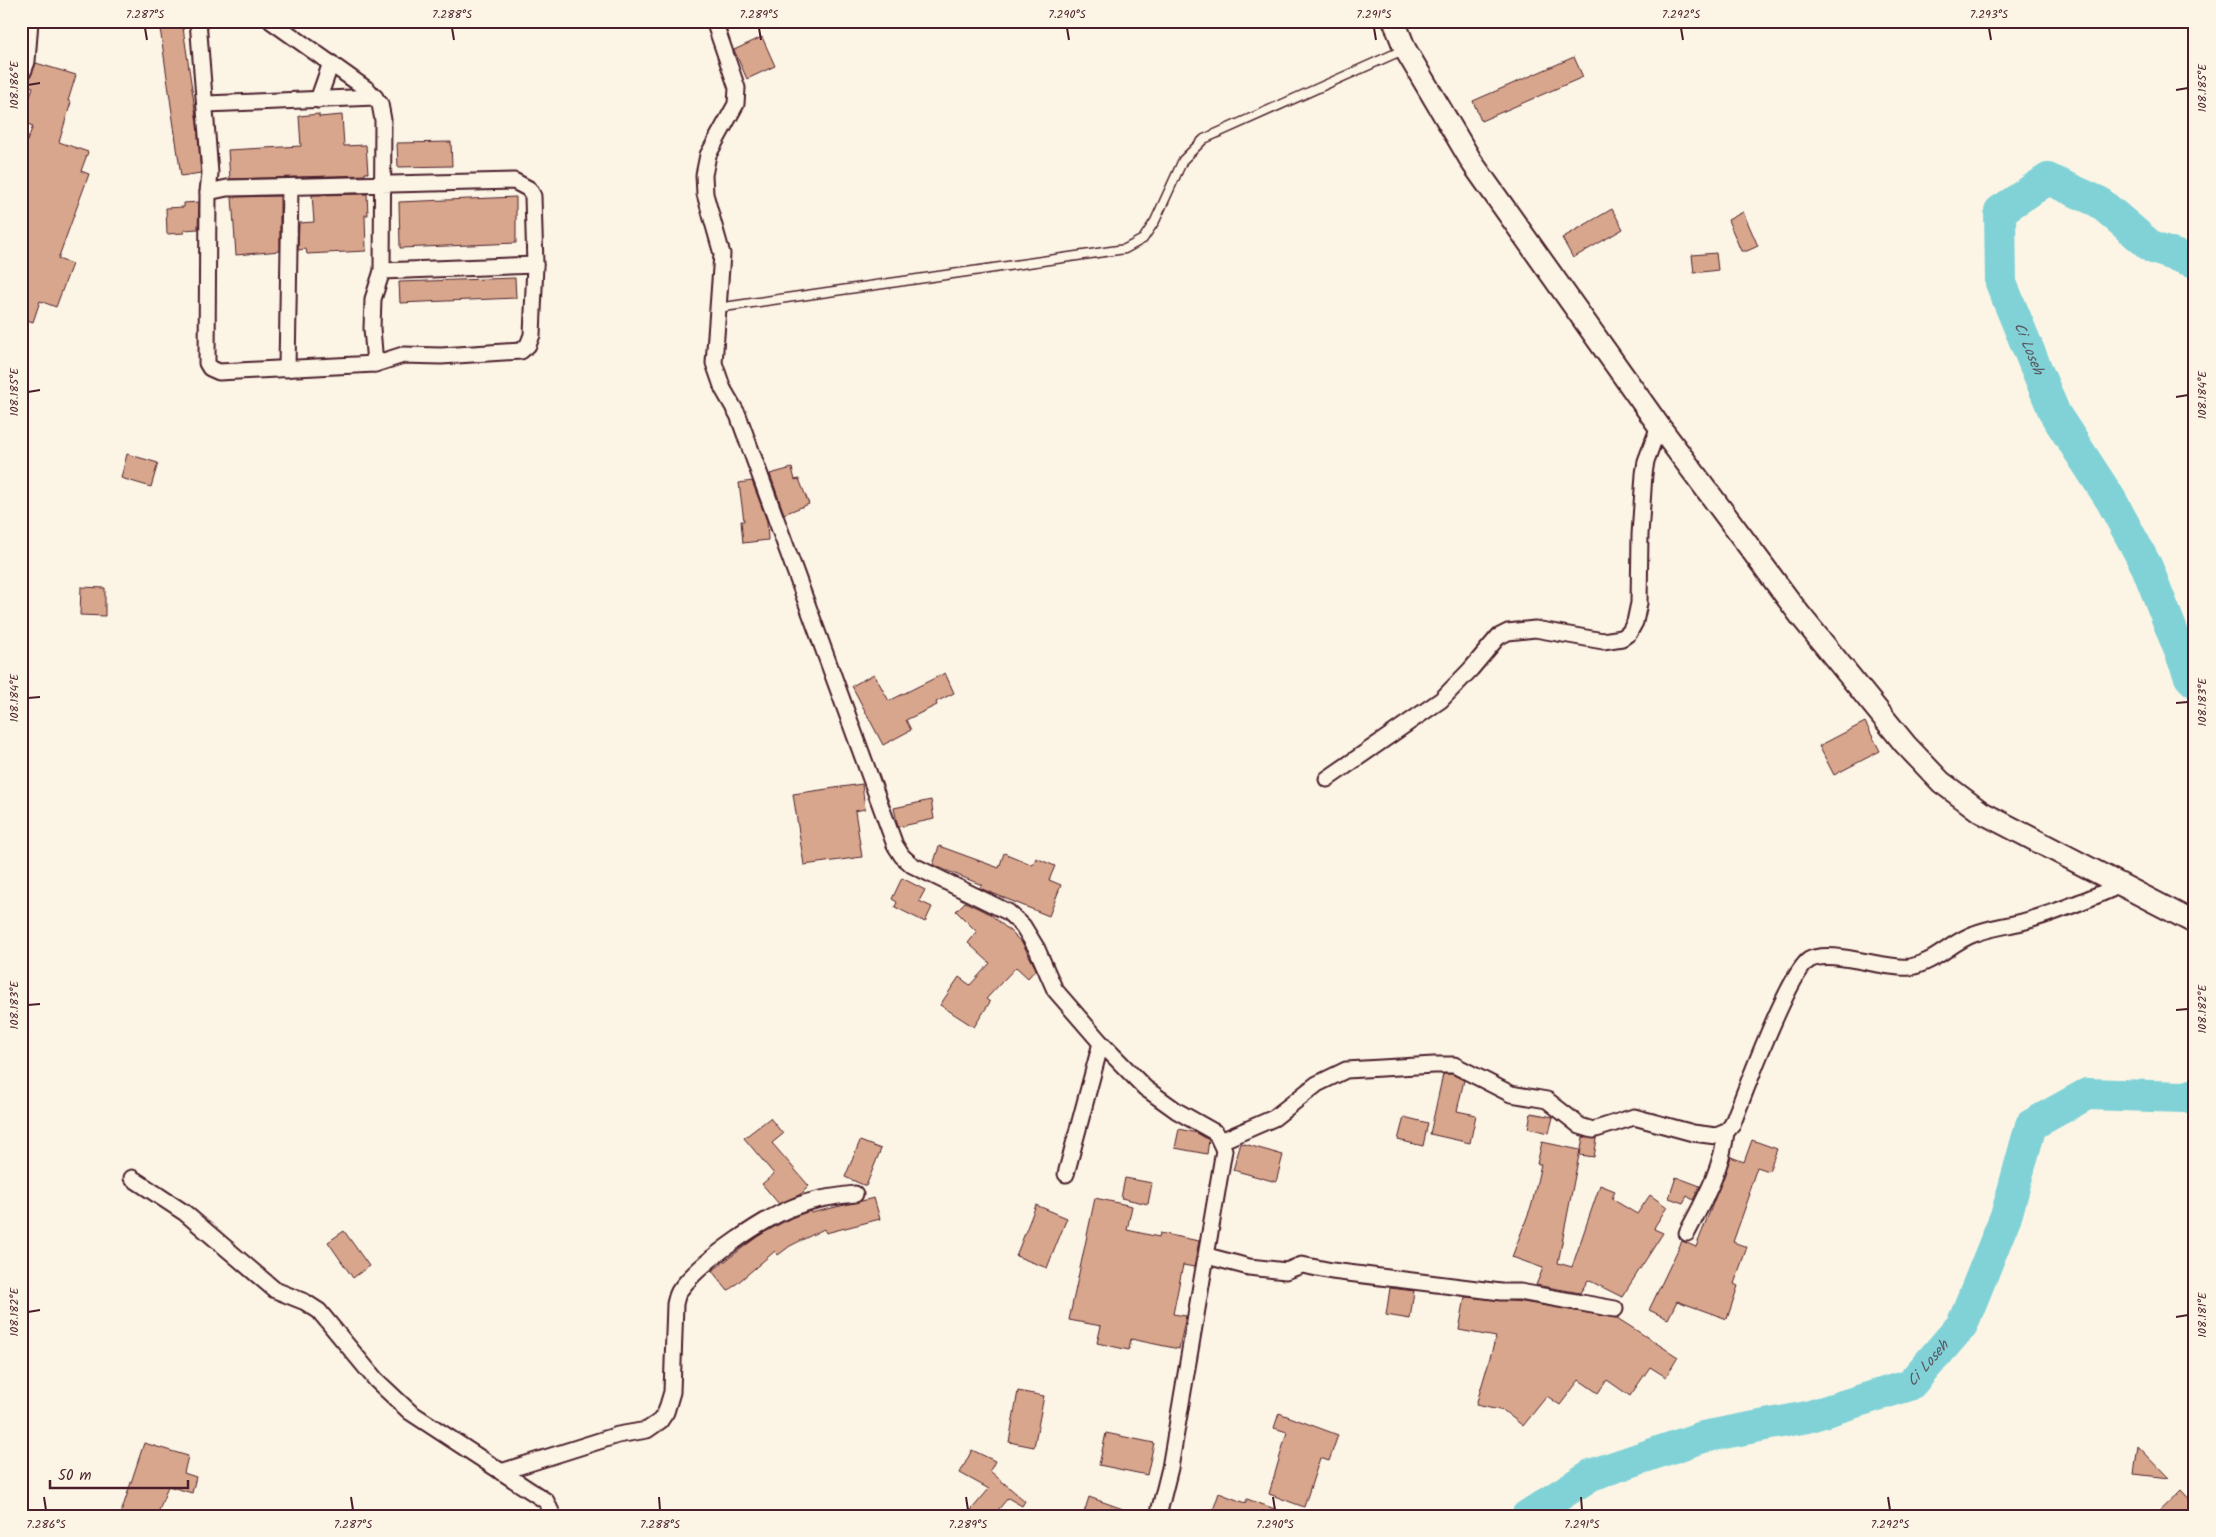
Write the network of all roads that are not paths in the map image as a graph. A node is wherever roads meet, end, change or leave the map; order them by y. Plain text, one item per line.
1 (27, 21) edge
2 (198, 21) edge
3 (272, 21) edge
4 (714, 21) edge
5 (1394, 21) edge
6 (1405, 49) junction
7 (330, 63) junction
8 (22, 64) edge
9 (375, 97) junction
10 (318, 100) junction
11 (206, 104) junction
12 (383, 184) junction
13 (290, 187) junction
14 (208, 192) junction
15 (535, 265) junction
16 (382, 271) junction
17 (718, 308) junction
18 (375, 364) junction
19 (287, 369) junction
20 (1659, 426) junction
21 (1327, 779) dead end
22 (2121, 885) junction
23 (2195, 923) edge
24 (1101, 1043) junction
25 (1726, 1132) junction
26 (1221, 1141) junction
27 (1066, 1174) dead end
28 (132, 1178) dead end
29 (855, 1194) dead end
30 (1687, 1233) dead end
31 (1207, 1256) junction
32 (1615, 1308) dead end
33 (502, 1472) junction
34 (553, 1516) edge
35 (1158, 1516) edge

1 - 8 street
2 - 11 street
3 - 7 street
4 - 17 street
5 - 6 street
6 - 17 lane
6 - 20 street
7 - 9 street
7 - 10 street
9 - 10 street
9 - 12 street
10 - 11 street
11 - 14 street
12 - 13 street
12 - 15 street
12 - 16 street
13 - 14 street
13 - 19 street
14 - 19 street
15 - 16 street
15 - 18 street
16 - 18 street
17 - 24 street
18 - 19 street
20 - 21 street
20 - 22 street
22 - 23 street
22 - 25 street
24 - 26 street
24 - 27 street
25 - 26 street
25 - 30 street
26 - 31 street
28 - 33 street
29 - 33 street
31 - 32 street
31 - 35 street
33 - 34 street

